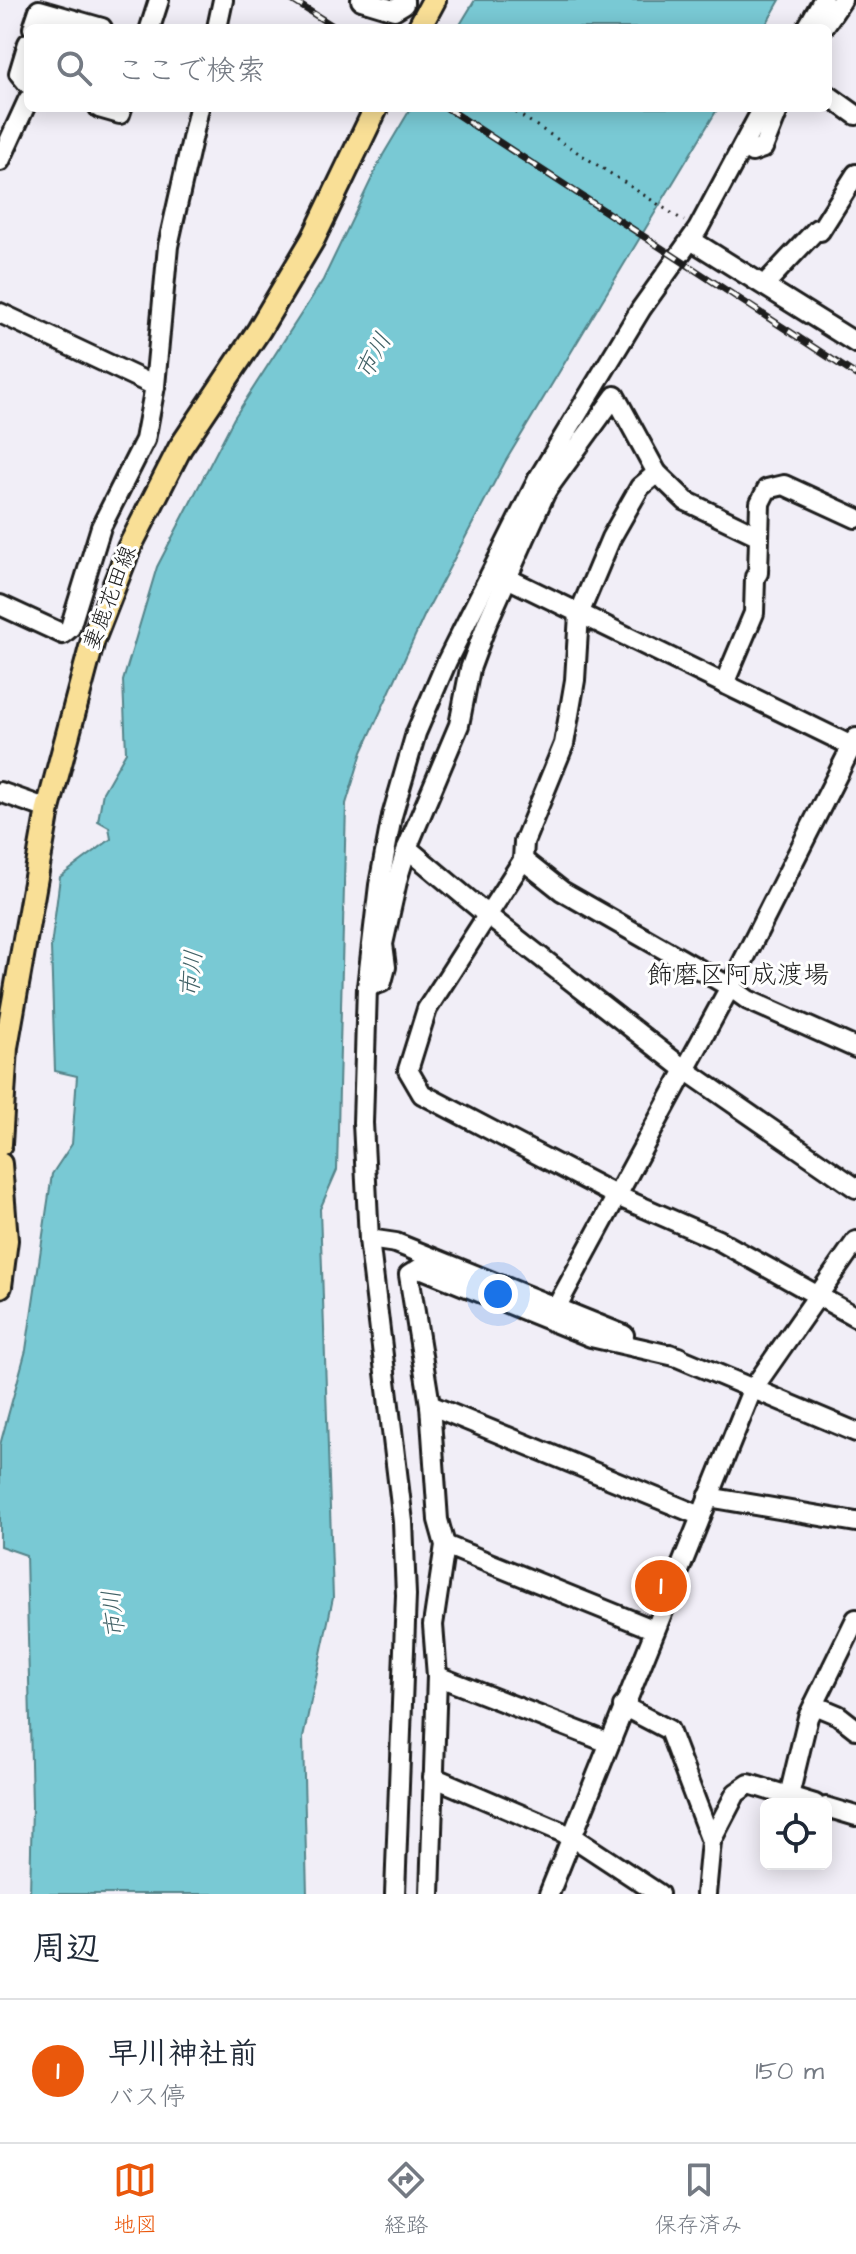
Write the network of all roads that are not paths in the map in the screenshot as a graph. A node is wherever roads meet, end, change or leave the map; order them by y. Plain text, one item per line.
1 (159, 0) edge
2 (223, 0) edge
3 (361, 0) edge
4 (404, 0) edge
5 (434, 0) edge
6 (823, 0) edge
7 (842, 0) edge
8 (34, 24) edge
9 (88, 24) edge
10 (151, 24) edge
11 (218, 24) edge
12 (421, 24) edge
13 (809, 24) edge
14 (826, 24) edge
15 (24, 56) edge
16 (24, 79) edge
17 (832, 98) edge
18 (24, 109) edge
19 (198, 112) edge
20 (374, 112) edge
21 (761, 112) edge
22 (777, 112) edge
23 (856, 115) edge
24 (743, 146) junction
25 (0, 161) edge
26 (856, 174) edge
27 (694, 235) junction
28 (765, 284) junction
29 (0, 313) edge
30 (856, 343) edge
31 (155, 386) junction
32 (657, 473) junction
33 (542, 485) junction
34 (856, 518) edge
35 (759, 536) junction
36 (505, 577) junction
37 (2, 613) edge
38 (579, 614) junction
39 (724, 684) junction
40 (855, 744) edge
41 (0, 792) edge
42 (48, 809) junction
43 (407, 848) junction
44 (523, 860) junction
45 (487, 915) junction
46 (367, 987) junction
47 (730, 987) junction
48 (6, 1022) edge
49 (856, 1048) edge
50 (684, 1069) junction
51 (0, 1144) edge
52 (0, 1164) edge
53 (856, 1188) edge
54 (617, 1196) junction
55 (369, 1239) junction
56 (856, 1241) edge
57 (0, 1286) edge
58 (817, 1295) junction
59 (556, 1308) junction
60 (856, 1317) edge
61 (679, 1357) junction
62 (752, 1390) junction
63 (430, 1405) junction
64 (856, 1432) edge
65 (708, 1497) junction
66 (701, 1516) junction
67 (856, 1522) edge
68 (445, 1545) junction
69 (856, 1619) edge
70 (655, 1630) junction
71 (437, 1676) junction
72 (814, 1705) junction
73 (623, 1706) junction
74 (856, 1729) edge
75 (609, 1743) junction
76 (433, 1777) junction
77 (789, 1796) junction
78 (796, 1798) edge
79 (832, 1809) edge
80 (856, 1816) edge
81 (571, 1836) junction
82 (711, 1841) junction
83 (395, 1894) edge
84 (430, 1894) edge
85 (549, 1894) edge
86 (659, 1894) edge
87 (706, 1894) edge

1 - 10 street
2 - 11 street
3 - 4 street
5 - 12 main road
6 - 13 street
7 - 14 street
8 - 9 street
15 - 16 street
17 - 23 street
18 - 25 street
19 - 31 street
20 - 42 main road, 妻鹿花田線
21 - 24 street
22 - 24 street
24 - 27 street
26 - 28 street
27 - 28 street
27 - 33 street
28 - 30 street
29 - 31 street
31 - 37 street
32 - 33 street
32 - 35 street
32 - 38 street
33 - 36 street
33 - 46 street
34 - 35 street
35 - 39 street
36 - 38 street
36 - 43 street
38 - 39 street
38 - 44 street
39 - 40 street
40 - 47 street
41 - 42 street
42 - 48 main road, 妻鹿花田線
43 - 45 street
43 - 46 street
44 - 45 street
44 - 47 street
45 - 50 street
45 - 54 street
46 - 55 street
47 - 49 street
47 - 50 street
48 - 51 main road, 妻鹿花田線
50 - 53 street
50 - 54 street
52 - 57 main road
54 - 58 street
54 - 59 street
55 - 59 street
55 - 83 street
56 - 58 street
58 - 60 street
58 - 62 street
59 - 61 street
61 - 62 street
61 - 63 street
62 - 64 street
62 - 65 street
63 - 66 street
63 - 68 street
65 - 66 street
65 - 67 street
66 - 70 street
68 - 70 street
68 - 71 street
69 - 72 street
70 - 73 street
71 - 75 street
71 - 76 street
72 - 74 street
72 - 77 street
73 - 75 street
73 - 82 street
75 - 81 street
76 - 81 street
76 - 84 street
77 - 78 street
77 - 82 street
79 - 80 street
81 - 85 street
81 - 86 street
82 - 87 street

